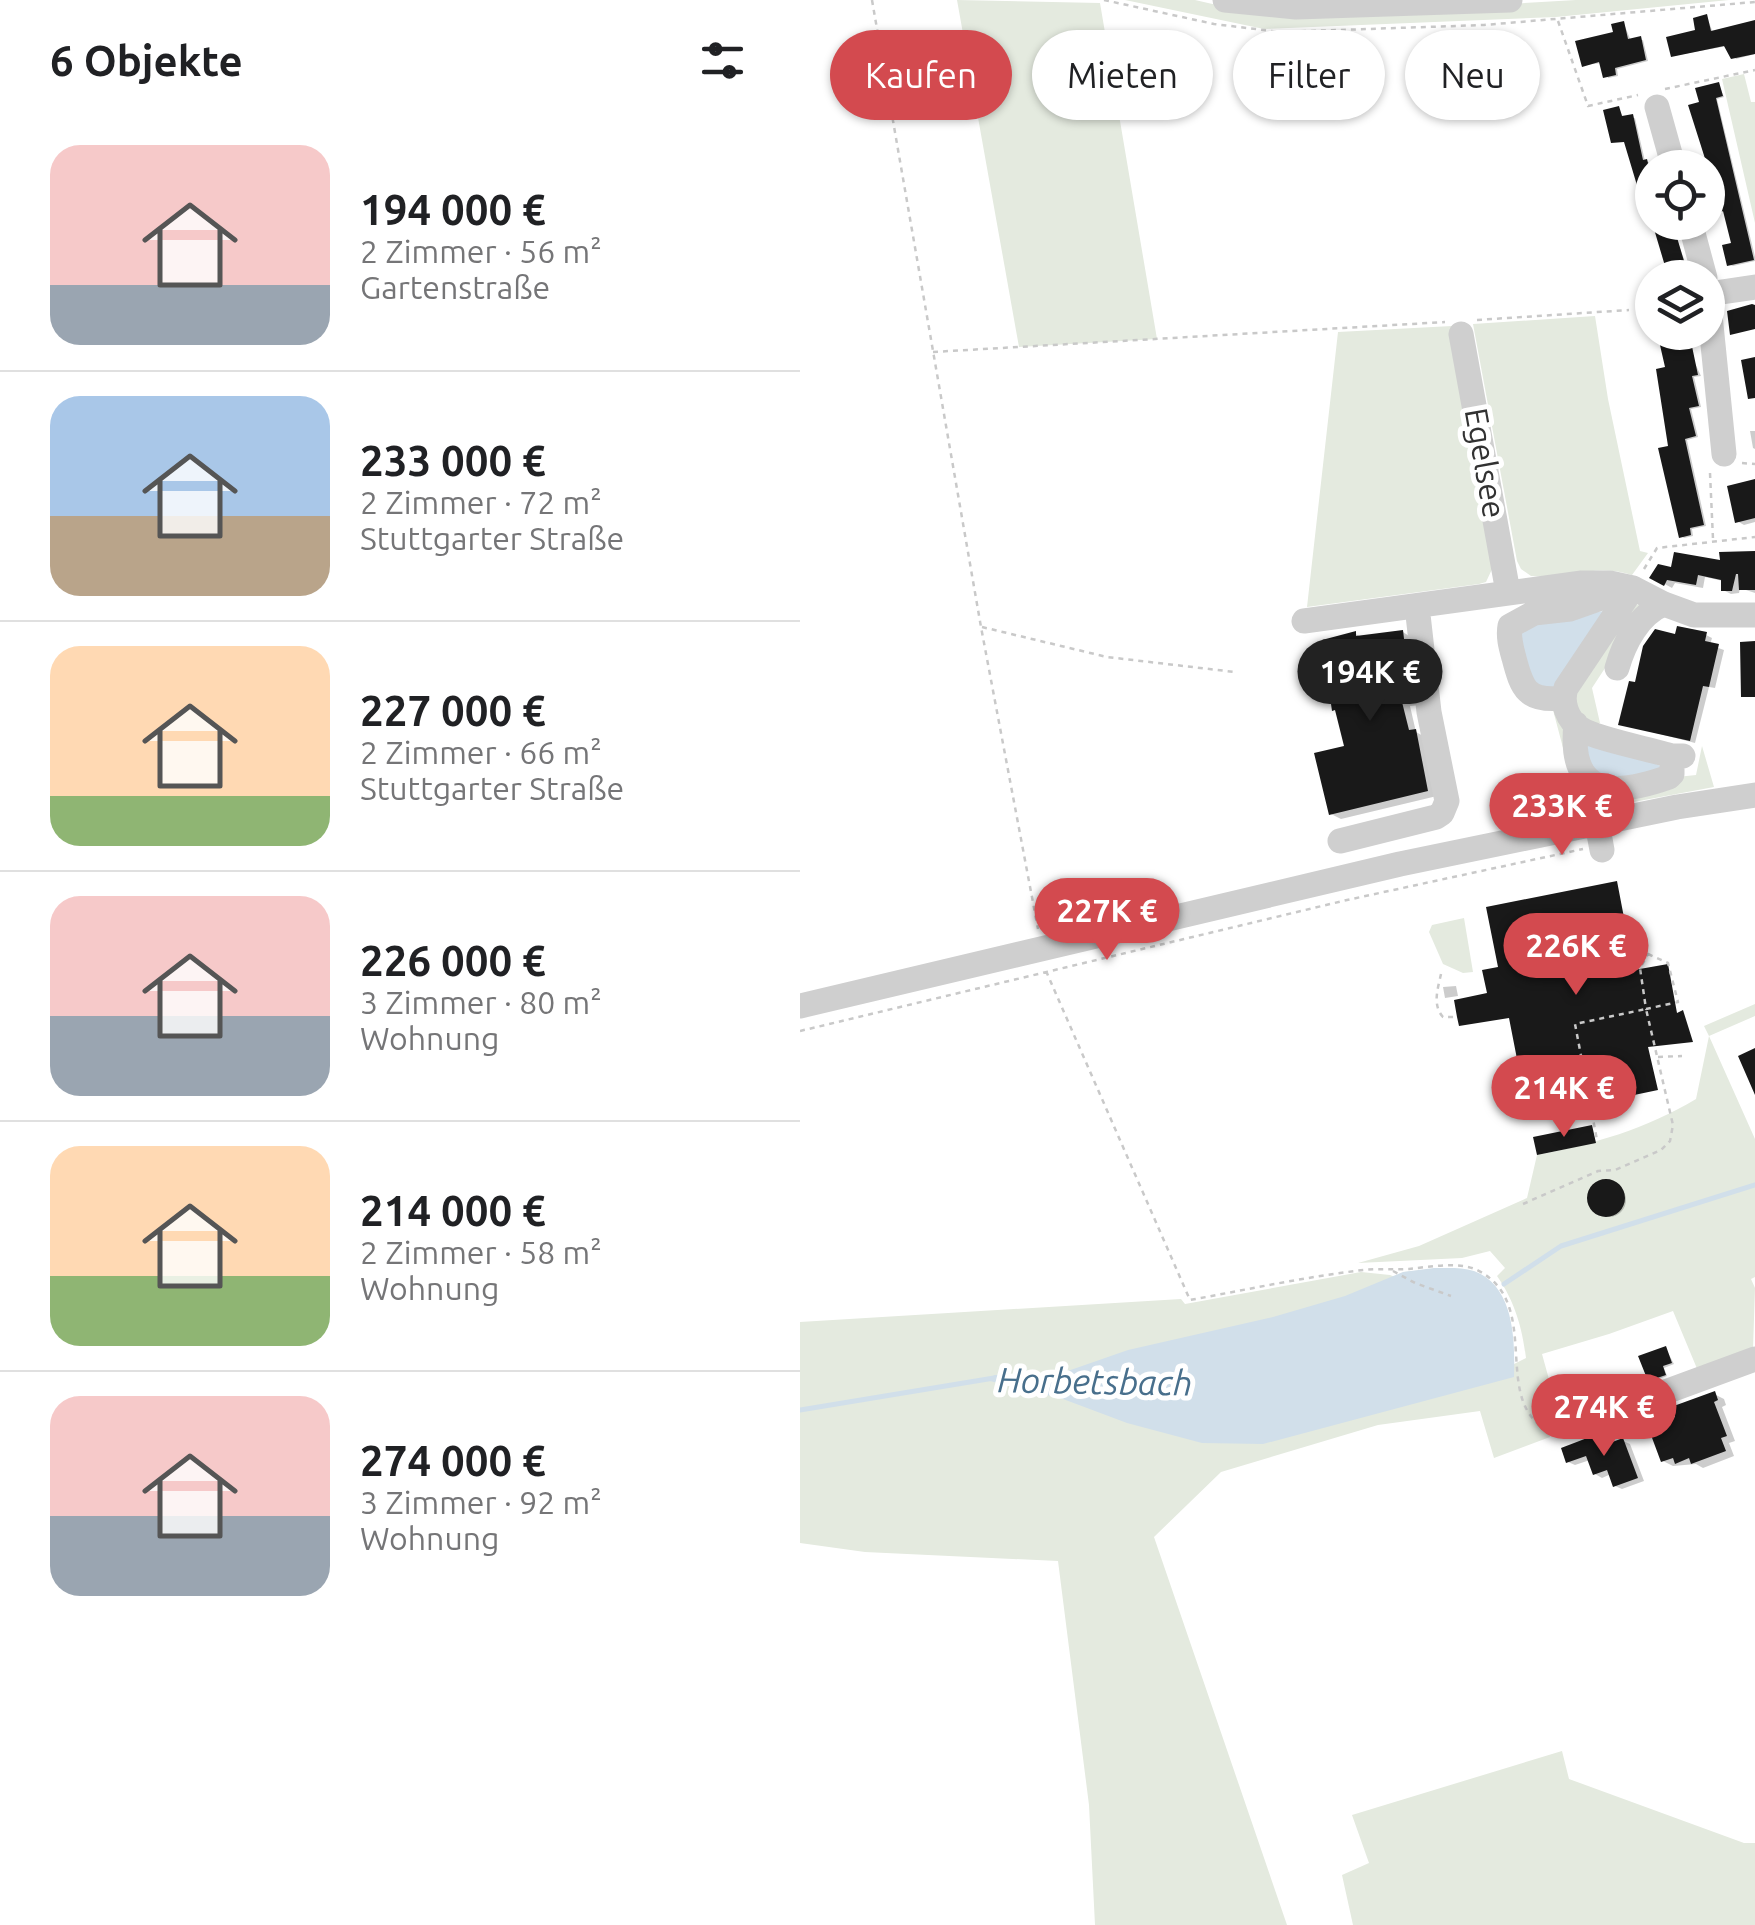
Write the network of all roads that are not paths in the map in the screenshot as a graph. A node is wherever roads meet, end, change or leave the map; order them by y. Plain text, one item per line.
1 (1225, 0) edge
2 (1510, 0) edge
3 (1649, 98) road end
4 (1668, 150) edge
5 (1755, 287) edge
6 (1725, 291) edge
7 (1462, 325) road end
8 (1714, 350) edge
9 (1724, 454) road end
10 (1508, 592) junction
11 (1624, 596) junction
12 (1664, 604) junction
13 (1417, 606) junction
14 (1755, 616) edge
15 (1304, 621) dead end
16 (1586, 628) dead end
17 (1616, 668) dead end
18 (1562, 698) junction
19 (1582, 728) junction
20 (1629, 761) dead end
21 (1755, 795) edge
22 (1340, 841) dead end
23 (800, 1006) edge
24 (1755, 1359) edge
25 (1630, 1405) road end

1 - 2 street
3 - 4 street
5 - 6 street
7 - 10 street, Egelsee
8 - 9 street
10 - 11 street
10 - 13 street
11 - 12 street
11 - 16 street
11 - 18 street
11 - 18 street
12 - 14 street
12 - 17 street
13 - 15 street
13 - 22 street
18 - 19 street
19 - 19 street
19 - 20 street
21 - 23 street
24 - 25 street

